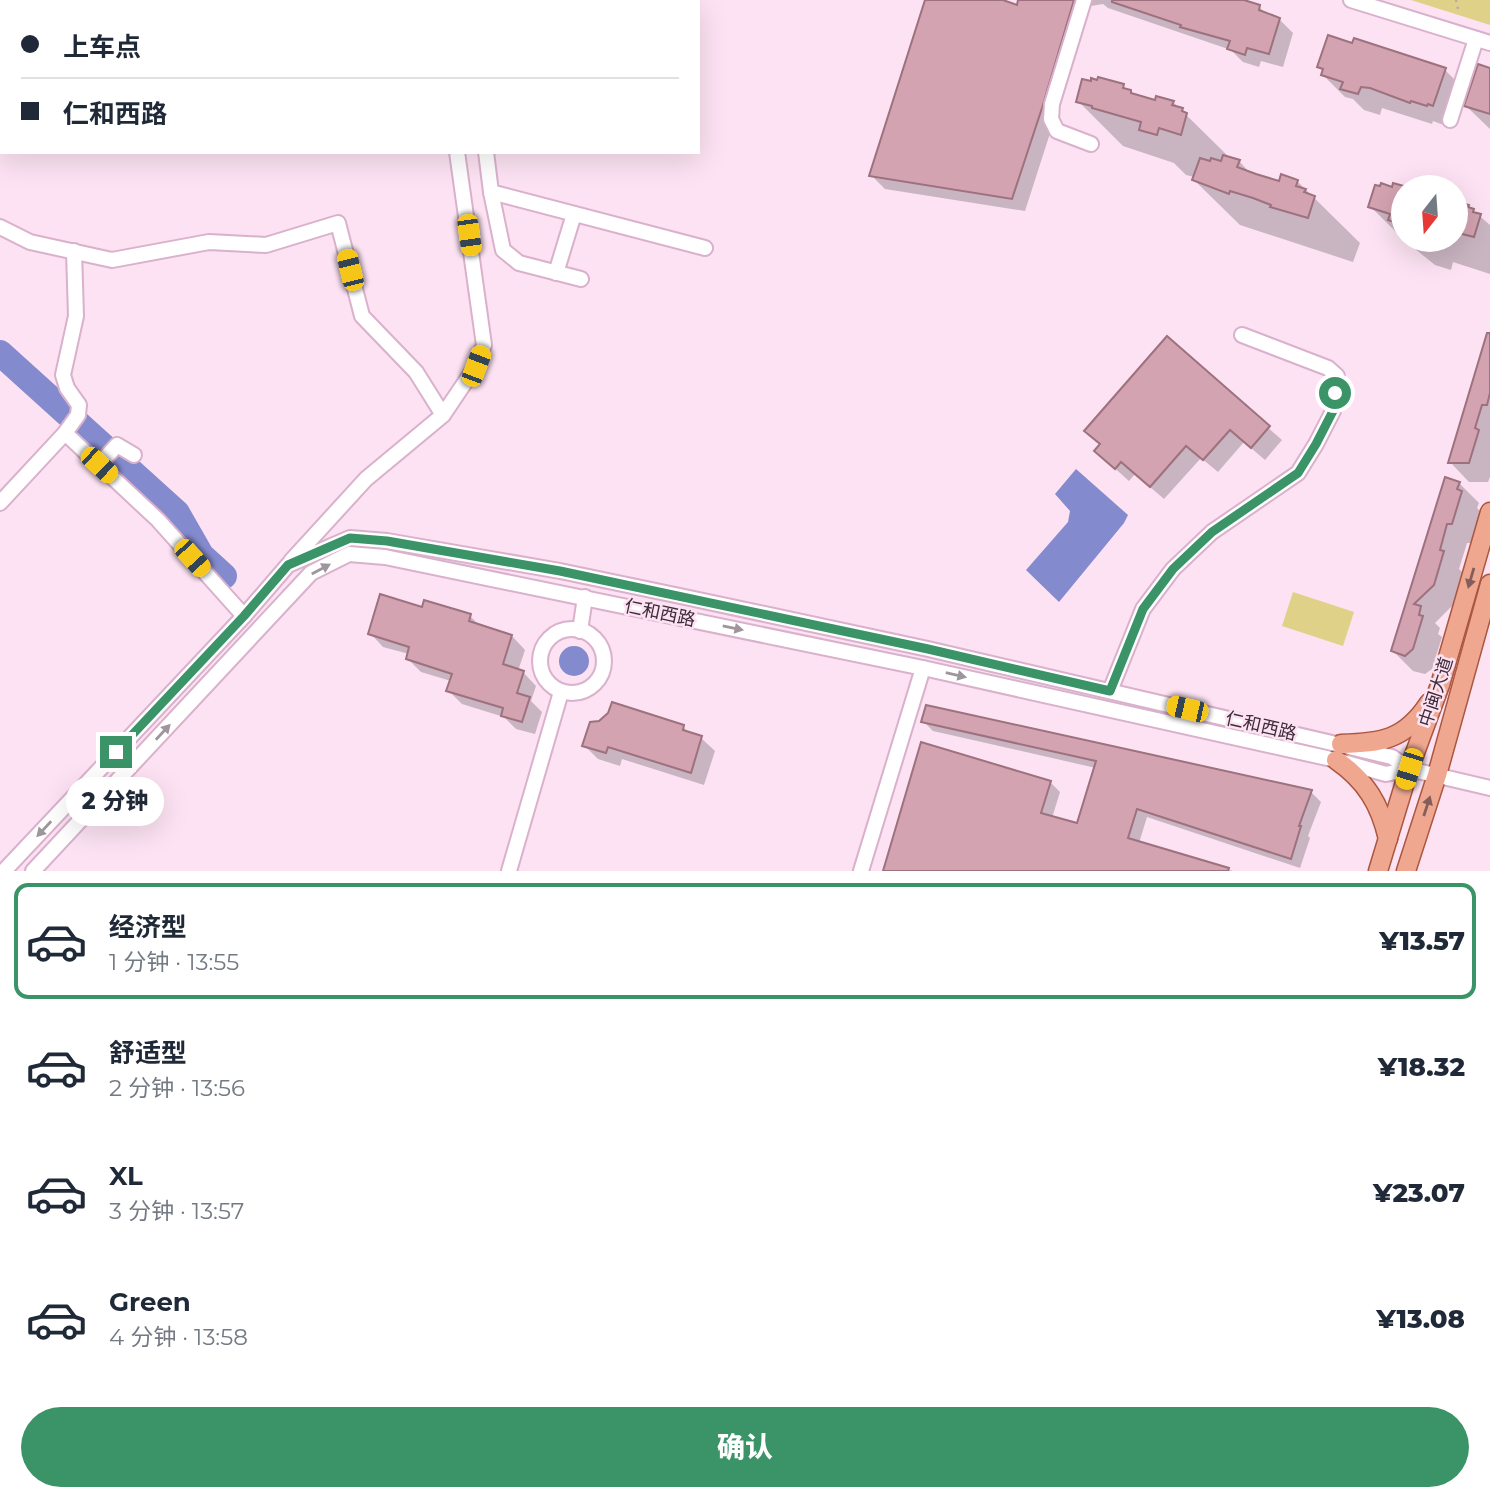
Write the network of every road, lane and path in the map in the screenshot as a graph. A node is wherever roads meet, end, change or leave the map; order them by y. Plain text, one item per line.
1 (1084, 0) edge
2 (1351, 0) edge
3 (1456, 0) edge
4 (1458, 9) dead end
5 (1483, 41) edge
6 (1450, 120) dead end
7 (1091, 144) dead end
8 (457, 154) edge
9 (486, 154) edge
10 (491, 192) junction
11 (574, 214) junction
12 (0, 227) edge
13 (705, 248) dead end
14 (74, 251) junction
15 (556, 272) junction
16 (581, 279) dead end
17 (1242, 335) dead end
18 (443, 415) junction
19 (67, 430) junction
20 (134, 455) dead end
21 (101, 463) junction
22 (0, 503) edge
23 (1490, 512) edge
24 (288, 565) junction
25 (560, 571) junction
26 (1490, 584) edge
27 (558, 592) junction
28 (585, 597) junction
29 (244, 616) junction
30 (580, 631) junction
31 (923, 668) junction
32 (1440, 685) junction
33 (1110, 691) junction
34 (562, 692) junction
35 (1338, 752) junction
36 (1409, 769) junction
37 (1437, 775) junction
38 (1490, 788) edge
39 (1388, 839) junction
40 (4, 871) edge
41 (33, 871) edge
42 (509, 871) edge
43 (861, 871) edge
44 (1378, 871) edge
45 (1406, 871) edge

1 - 7 street
2 - 5 street
3 - 4 path
5 - 6 street
8 - 18 street
9 - 10 street
10 - 11 street
10 - 15 street
11 - 13 street
11 - 15 street
12 - 14 street
14 - 18 street
14 - 19 street
15 - 16 street
17 - 33 street
18 - 24 street
19 - 21 street
19 - 22 street
20 - 21 street
21 - 29 street
23 -> 32 main road, 中闽大道
24 - 25 street, 仁和西路
24 - 29 street, 仁和西路
25 - 27 street
25 - 33 street, 仁和西路
26 - 37 main road, 中闽大道
27 - 28 street, 仁和西路
41 -> 27 street, 仁和西路
28 - 30 street
28 -> 31 street, 仁和西路
29 -> 40 street, 仁和西路
30 - 34 street
30 - 34 street
31 -> 35 street, 仁和西路
31 - 43 street
32 - 35 main road
32 - 36 main road, 中闽大道
33 - 35 street, 仁和西路
34 - 42 street
35 - 36 street, 仁和西路
35 - 39 main road
36 - 37 street, 仁和西路
36 - 39 main road, 中闽大道
37 - 38 street, 仁和西路
45 -> 37 main road, 中闽大道
39 - 44 main road, 中闽大道

